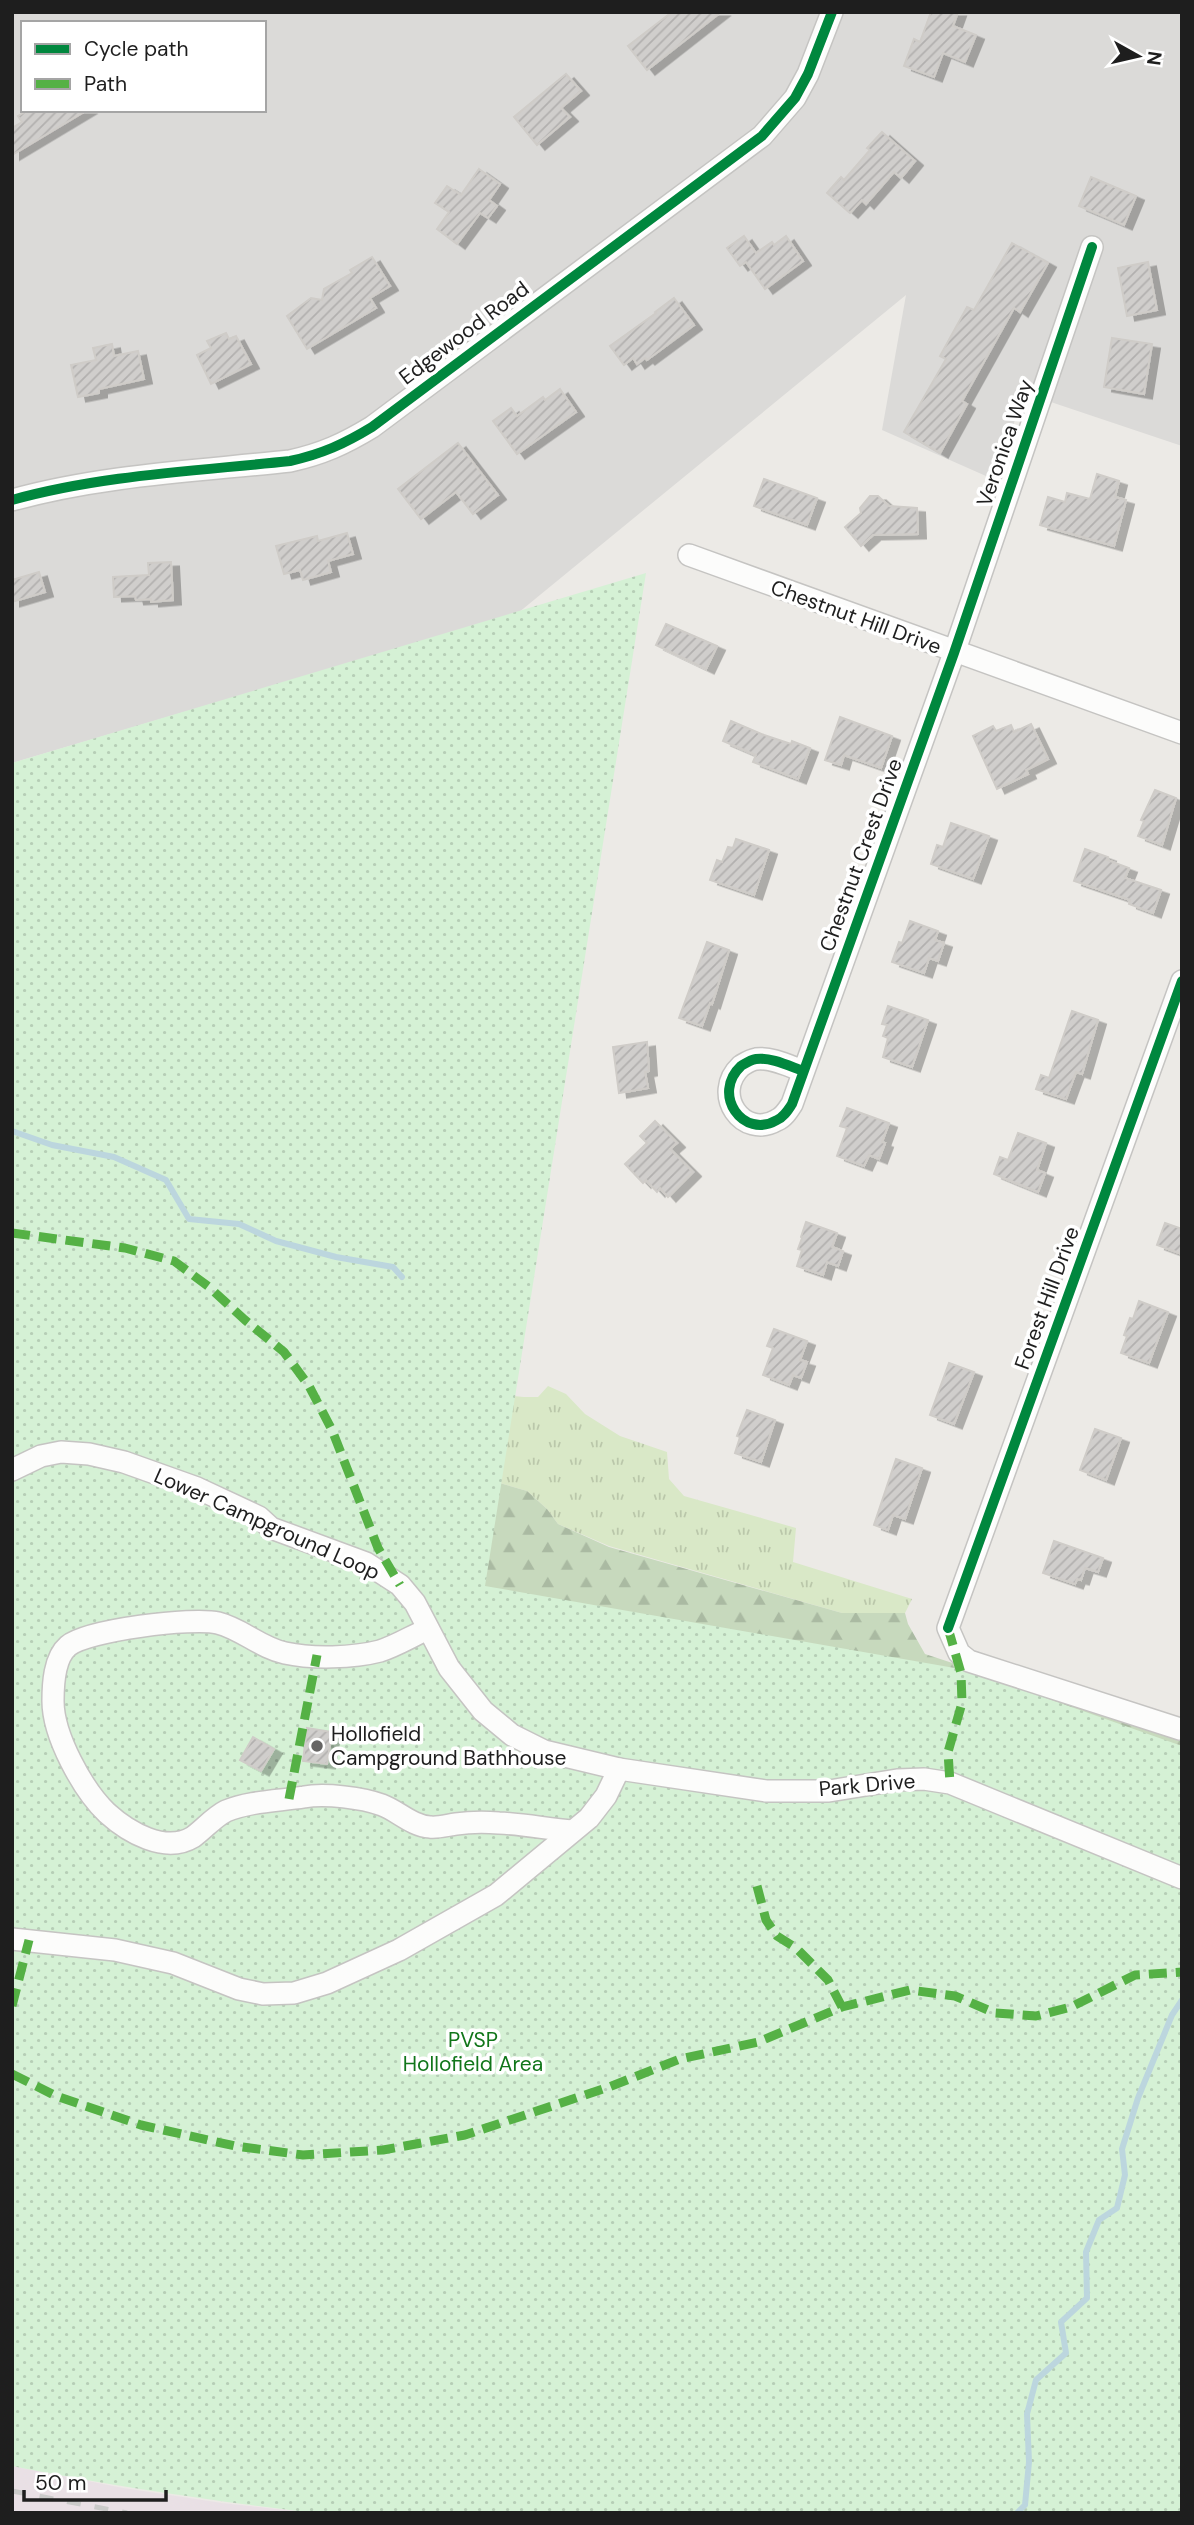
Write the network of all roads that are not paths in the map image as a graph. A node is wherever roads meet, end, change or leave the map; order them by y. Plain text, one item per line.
1 (832, 12) edge
2 (1093, 247) dead end
3 (12, 500) edge
4 (689, 555) dead end
5 (954, 653) junction
6 (1182, 733) edge
7 (1182, 981) edge
8 (803, 1070) junction
9 (12, 1470) edge
10 (400, 1585) joint
11 (428, 1629) junction
12 (1180, 1729) edge
13 (619, 1769) junction
14 (572, 1831) junction
15 (1182, 1878) edge
16 (12, 1939) edge

1 - 3 street, Edgewood Road
2 - 5 street, Veronica Way
4 - 5 street, Chestnut Hill Drive
5 - 6 street, Chestnut Hill Drive
5 - 8 street, Chestnut Crest Drive
7 - 12 street, Forest Hill Drive
8 - 8 street, Chestnut Crest Drive
9 - 10 street, Lower Campground Loop
10 - 11 street, Park Drive
11 - 13 street, Park Drive
11 - 14 street
13 - 14 street
13 - 15 street, Park Drive
14 - 16 street

